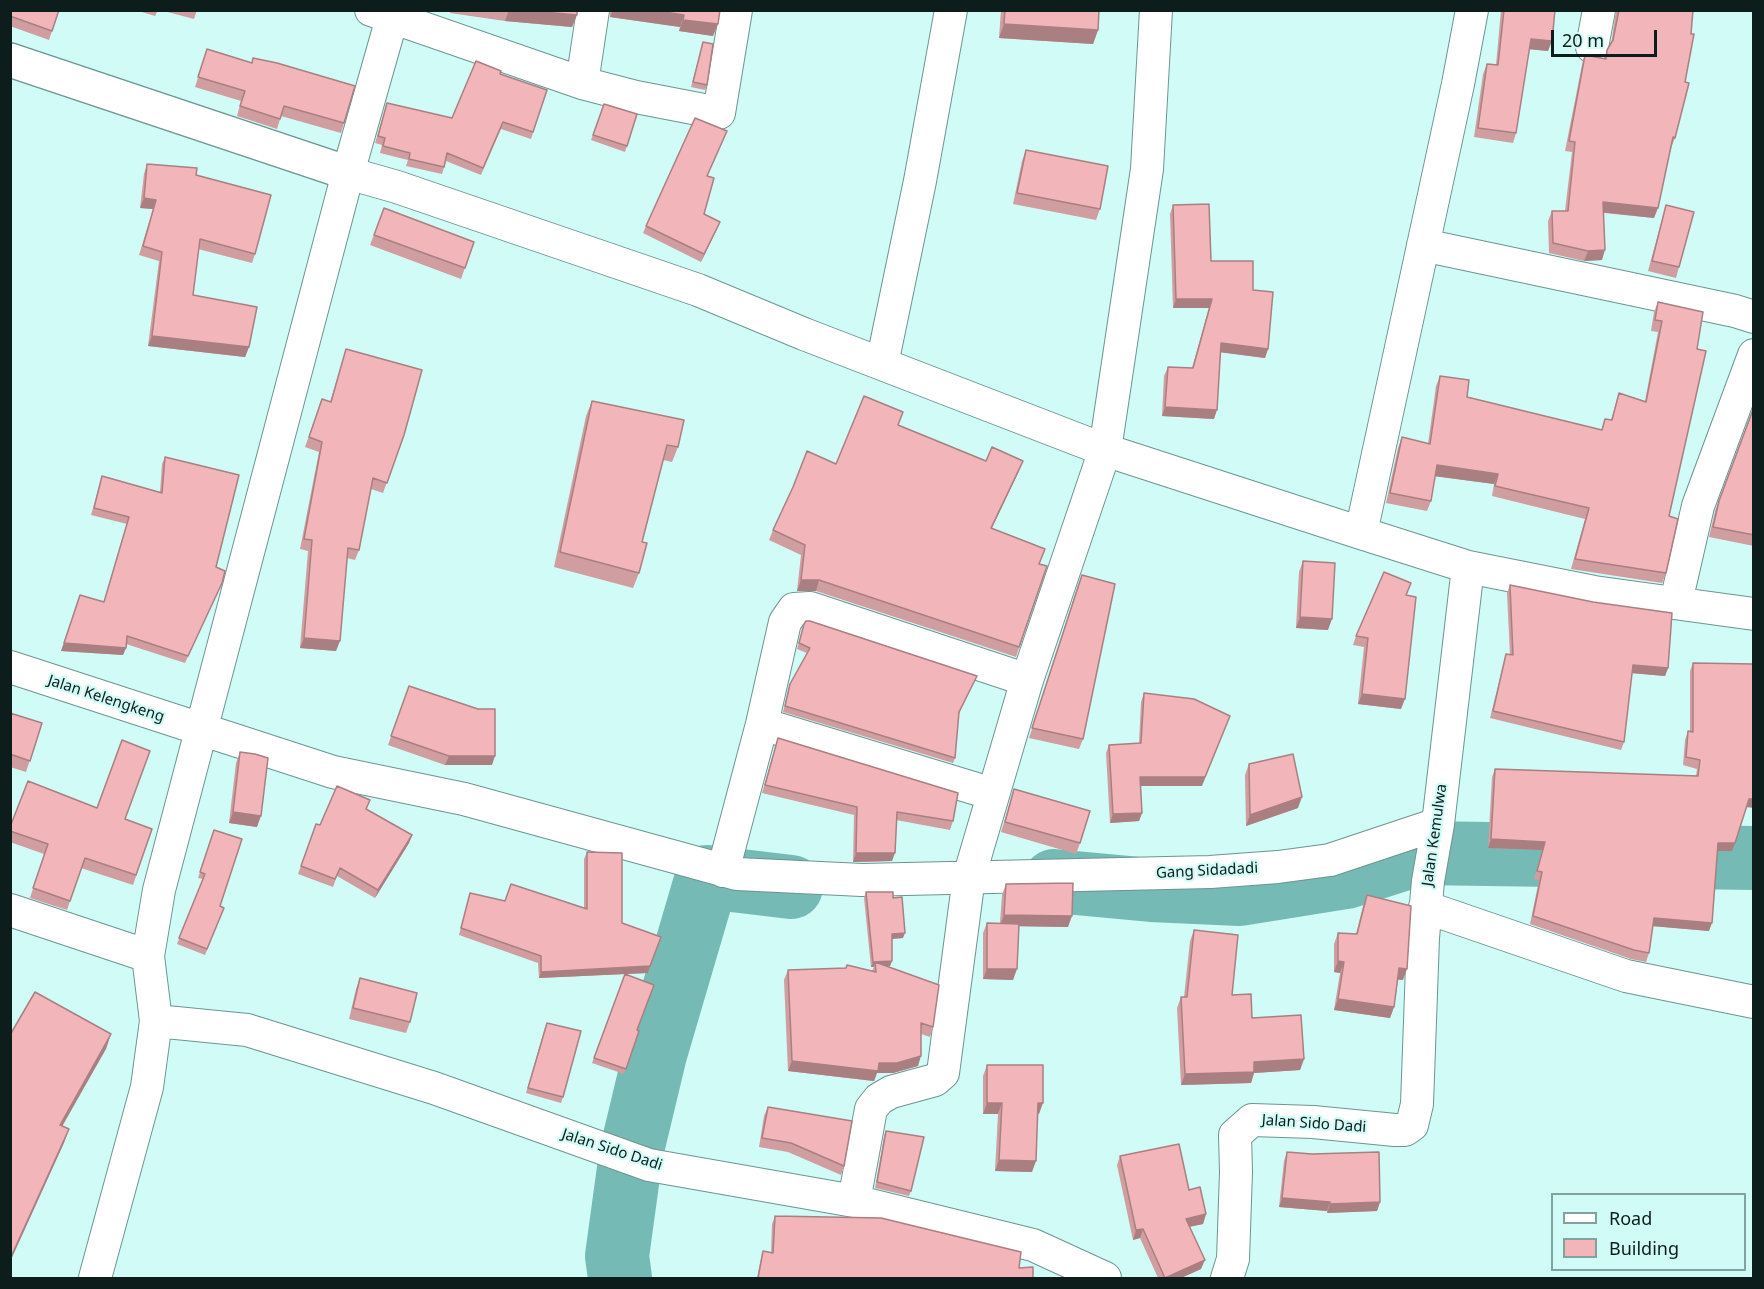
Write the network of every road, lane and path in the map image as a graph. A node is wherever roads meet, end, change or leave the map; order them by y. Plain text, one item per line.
1 (593, 10) edge
2 (736, 10) edge
3 (951, 10) edge
4 (1156, 10) edge
5 (1472, 10) edge
6 (1599, 10) edge
7 (388, 12) edge
8 (1592, 47) dead end
9 (10, 60) edge
10 (582, 83) junction
11 (348, 173) junction
12 (1423, 245) junction
13 (1754, 317) edge
14 (1754, 355) edge
15 (882, 364) junction
16 (1105, 450) junction
17 (1361, 533) junction
18 (1468, 567) junction
19 (1676, 602) junction
20 (1754, 614) edge
21 (10, 667) edge
22 (1027, 680) junction
23 (762, 724) junction
24 (202, 731) junction
25 (993, 794) junction
26 (1438, 824) junction
27 (723, 871) junction
28 (969, 886) junction
29 (1427, 894) junction
30 (10, 910) edge
31 (148, 956) junction
32 (1754, 1002) edge
33 (156, 1021) junction
34 (1417, 1104) joint
35 (854, 1201) junction
36 (95, 1278) edge
37 (1105, 1278) edge
38 (1227, 1278) edge

1 - 10 street
2 - 10 street
3 - 15 street
4 - 16 street
5 - 12 street
6 - 8 street
7 - 10 street
7 - 11 street
9 - 11 street
11 - 15 street
11 - 24 street
12 - 13 street
12 - 17 street
14 - 19 street
15 - 16 street
16 - 17 street
16 - 22 street
17 - 18 street
18 - 19 street
18 - 26 street, Jalan Kemulwa
19 - 20 street
21 - 24 street, Jalan Kelengkeng
22 - 23 street
22 - 25 street
23 - 25 street
23 - 27 street
24 - 27 street, Jalan Kelengkeng
24 - 31 street
25 - 28 street
26 - 28 street, Gang Sidadadi
26 - 29 street, Jalan Kemulwa
27 - 28 street, Gang Sidadadi
28 - 35 street
29 - 32 street
29 - 34 street, Jalan Kemulwa
30 - 31 street
31 - 33 street
33 - 35 street, Jalan Sido Dadi
33 - 36 street
34 - 38 street, Jalan Sido Dadi
35 - 37 street, Jalan Sido Dadi

